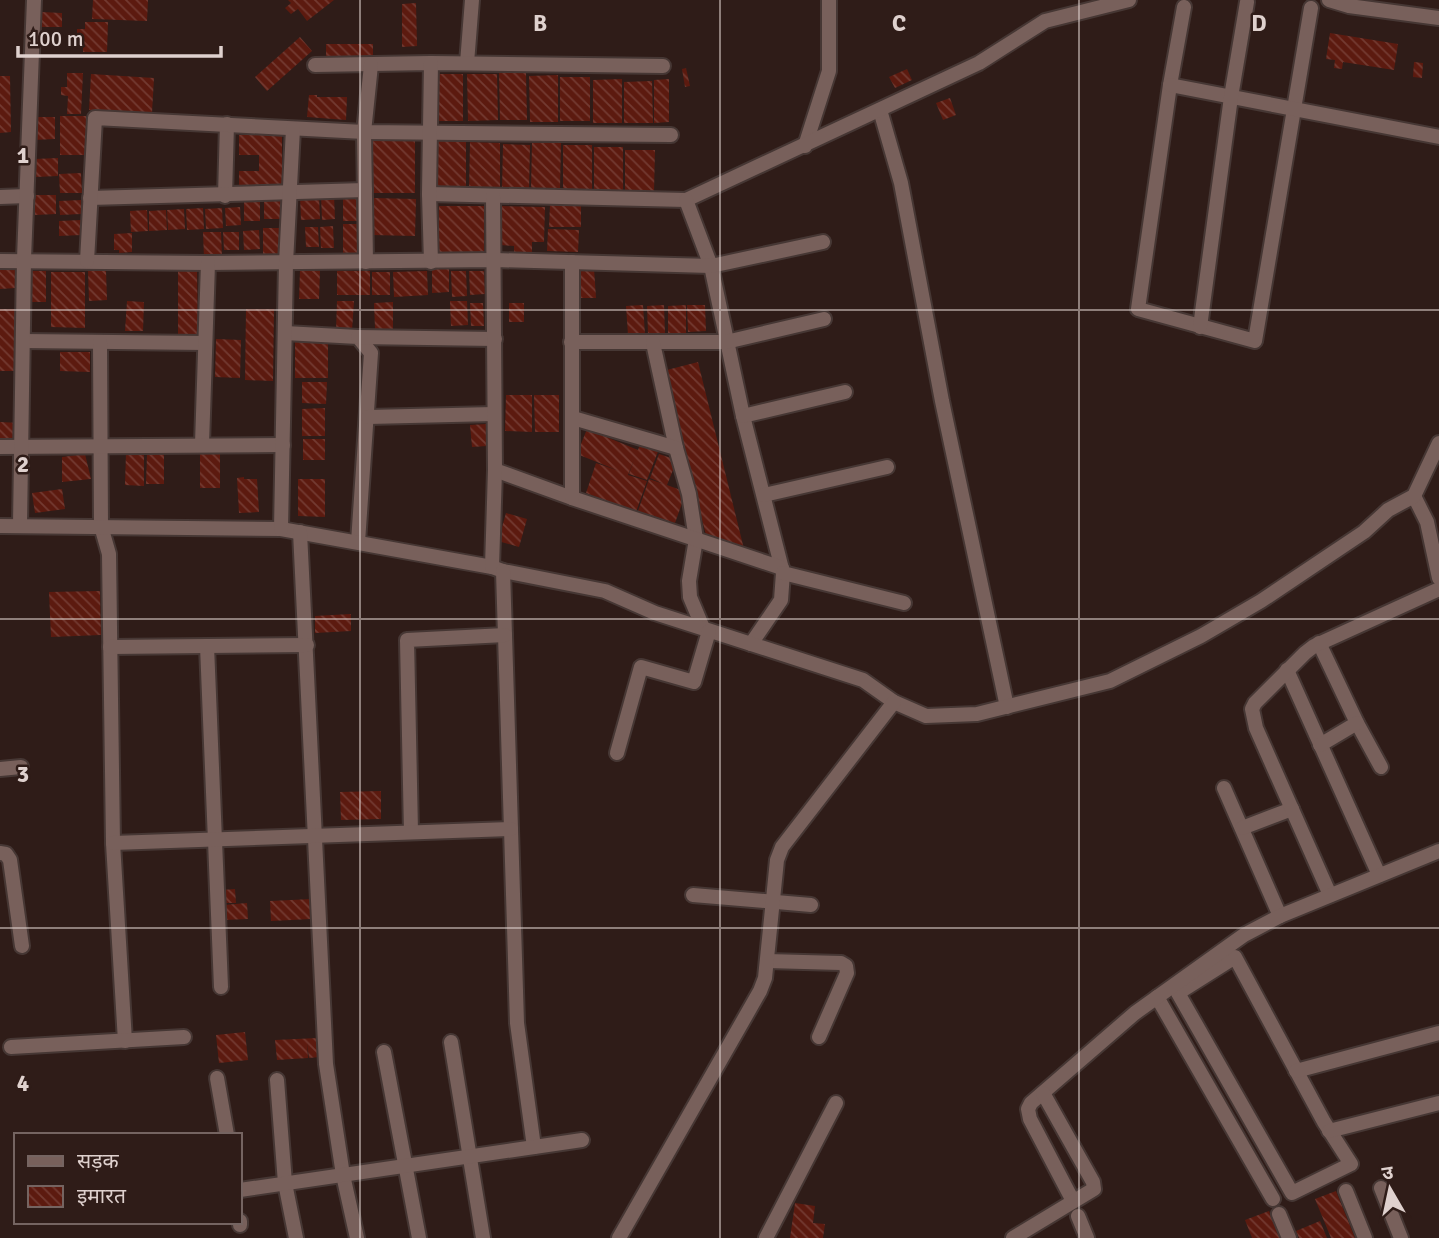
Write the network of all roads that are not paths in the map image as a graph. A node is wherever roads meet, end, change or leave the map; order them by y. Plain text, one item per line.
1 (34, 0) edge
2 (472, 0) edge
3 (829, 0) edge
4 (1129, 0) edge
5 (1329, 0) edge
6 (1247, 2) dead end
7 (1184, 7) dead end
8 (1311, 8) dead end
9 (1439, 18) edge
10 (431, 63) junction
11 (467, 64) junction
12 (315, 65) dead end
13 (371, 65) junction
14 (663, 66) dead end
15 (1170, 85) junction
16 (1231, 97) junction
17 (1295, 109) junction
18 (880, 110) junction
19 (227, 124) junction
20 (293, 129) junction
21 (430, 131) junction
22 (364, 132) junction
23 (671, 135) dead end
24 (1439, 137) edge
25 (805, 146) junction
26 (365, 190) junction
27 (289, 193) junction
28 (429, 194) junction
29 (27, 196) junction
30 (225, 196) junction
31 (493, 196) junction
32 (0, 197) edge
33 (90, 198) junction
34 (686, 200) junction
35 (823, 242) dead end
36 (24, 259) junction
37 (495, 260) junction
38 (0, 261) edge
39 (87, 261) junction
40 (366, 262) junction
41 (431, 262) junction
42 (572, 262) junction
43 (208, 263) junction
44 (286, 263) junction
45 (711, 265) junction
46 (824, 319) dead end
47 (1200, 327) junction
48 (285, 333) junction
49 (358, 337) junction
50 (495, 340) junction
51 (23, 341) junction
52 (100, 342) junction
53 (570, 342) junction
54 (726, 342) junction
55 (653, 343) junction
56 (205, 344) junction
57 (845, 392) dead end
58 (494, 414) junction
59 (743, 416) junction
60 (368, 417) junction
61 (573, 418) junction
62 (1439, 443) edge
63 (202, 444) junction
64 (100, 445) junction
65 (283, 445) junction
66 (0, 447) edge
67 (23, 448) junction
68 (676, 448) junction
69 (887, 467) dead end
70 (495, 470) junction
71 (764, 495) junction
72 (1414, 495) junction
73 (572, 498) junction
74 (20, 525) junction
75 (0, 526) edge
76 (101, 526) junction
77 (281, 528) junction
78 (300, 532) junction
79 (696, 539) junction
80 (358, 542) junction
81 (498, 569) junction
82 (783, 570) junction
83 (1439, 578) edge
84 (1439, 589) edge
85 (904, 603) dead end
86 (706, 629) junction
87 (505, 635) junction
88 (1320, 643) junction
89 (751, 644) junction
90 (307, 645) junction
91 (207, 646) junction
92 (110, 648) junction
93 (1287, 670) junction
94 (894, 702) junction
95 (1007, 707) junction
96 (1357, 723) junction
97 (1320, 745) junction
98 (617, 753) dead end
99 (21, 766) dead end
100 (1381, 767) dead end
101 (0, 769) edge
102 (1224, 789) dead end
103 (1292, 809) junction
104 (1242, 828) junction
105 (511, 829) junction
106 (411, 832) junction
107 (315, 835) junction
108 (214, 839) junction
109 (113, 843) junction
110 (1439, 851) edge
111 (0, 853) edge
112 (1379, 875) junction
113 (694, 895) dead end
114 (1330, 895) junction
115 (773, 901) junction
116 (811, 905) dead end
117 (1280, 916) junction
118 (22, 946) dead end
119 (767, 961) junction
120 (221, 987) dead end
121 (1157, 997) junction
122 (1439, 1033) edge
123 (819, 1037) dead end
124 (184, 1038) dead end
125 (125, 1041) junction
126 (451, 1042) dead end
127 (11, 1047) dead end
128 (384, 1052) dead end
129 (1296, 1071) junction
130 (217, 1078) dead end
131 (277, 1080) dead end
132 (1043, 1093) junction
133 (836, 1103) dead end
134 (1439, 1103) edge
135 (1329, 1131) junction
136 (227, 1133) edge
137 (582, 1140) dead end
138 (534, 1147) junction
139 (471, 1156) junction
140 (404, 1166) junction
141 (342, 1175) junction
142 (285, 1183) junction
143 (1381, 1188) dead end
144 (242, 1189) edge
145 (1346, 1191) dead end
146 (1273, 1199) dead end
147 (1073, 1201) junction
148 (1279, 1214) dead end
149 (1078, 1216) dead end
150 (296, 1238) edge
151 (357, 1238) edge
152 (419, 1238) edge
153 (483, 1238) edge
154 (618, 1238) edge
155 (766, 1238) edge
156 (1013, 1238) edge
157 (1087, 1238) edge
158 (1289, 1238) edge
159 (1365, 1238) edge
160 (1401, 1238) edge

1 - 29 street
2 - 11 street
3 - 25 street
4 - 18 street
5 - 9 street
6 - 16 street
7 - 15 street
8 - 17 street
10 - 11 street
10 - 13 street
10 - 21 street
11 - 14 street
12 - 13 street
13 - 22 street
15 - 16 street
15 - 47 street
16 - 17 street
16 - 47 street
17 - 24 street
17 - 47 street
18 - 25 street
18 - 95 street
19 - 20 street
19 - 30 street
19 - 33 street
20 - 22 street
20 - 27 street
21 - 22 street
21 - 23 street
21 - 28 street
22 - 26 street
25 - 34 street
26 - 27 street
26 - 40 street
27 - 30 street
27 - 44 street
28 - 31 street
28 - 41 street
29 - 32 street
29 - 36 street
30 - 33 street
31 - 34 street
31 - 37 street
33 - 39 street
34 - 45 street
35 - 45 street
36 - 38 street
36 - 39 street
36 - 51 street
37 - 41 street
37 - 42 street
37 - 50 street
39 - 43 street
40 - 41 street
40 - 44 street
42 - 45 street
42 - 53 street
43 - 44 street
43 - 56 street
44 - 48 street
45 - 54 street
46 - 54 street
48 - 49 street
48 - 65 street
49 - 50 street
49 - 60 street
50 - 58 street
51 - 52 street
51 - 67 street
52 - 56 street
52 - 64 street
53 - 55 street
53 - 61 street
54 - 55 street
54 - 59 street
55 - 68 street
56 - 63 street
57 - 59 street
58 - 60 street
58 - 70 street
59 - 71 street
60 - 80 street
61 - 68 street
61 - 73 street
62 - 72 street
63 - 64 street
63 - 65 street
64 - 67 street
64 - 76 street
65 - 77 street
66 - 67 street
67 - 74 street
68 - 79 street
69 - 71 street
70 - 73 street
70 - 81 street
71 - 82 street
72 - 83 street
72 - 95 street
73 - 79 street
74 - 75 street
74 - 76 street
76 - 77 street
76 - 92 street
77 - 78 street
78 - 80 street
78 - 90 street
79 - 82 street
79 - 86 street
80 - 81 street
81 - 86 street
81 - 87 street
82 - 85 street
82 - 89 street
84 - 88 street
86 - 89 street
86 - 98 street
87 - 105 street
87 - 106 street
88 - 93 street
88 - 96 street
89 - 94 street
90 - 91 street
90 - 107 street
91 - 92 street
91 - 108 street
92 - 109 street
93 - 97 street
93 - 103 street
94 - 95 street
94 - 115 street
96 - 97 street
96 - 100 street
97 - 112 street
99 - 101 street
102 - 104 street
103 - 104 street
103 - 114 street
104 - 117 street
105 - 106 street
105 - 138 street
106 - 107 street
107 - 108 street
107 - 141 street
108 - 109 street
108 - 120 street
109 - 125 street
110 - 112 street
111 - 118 street
112 - 114 street
113 - 115 street
114 - 117 street
115 - 116 street
115 - 119 street
117 - 121 street
119 - 123 street
119 - 154 street
121 - 132 street
121 - 146 street
122 - 129 street
124 - 125 street
125 - 127 street
126 - 139 street
128 - 140 street
129 - 135 street
129 - 135 street
130 - 136 street
131 - 142 street
132 - 147 street
132 - 147 street
133 - 155 street
134 - 135 street
137 - 138 street
138 - 139 street
139 - 140 street
139 - 153 street
140 - 141 street
140 - 152 street
141 - 142 street
141 - 151 street
142 - 144 street
142 - 150 street
143 - 160 street
145 - 159 street
147 - 156 street
148 - 158 street
149 - 157 street

